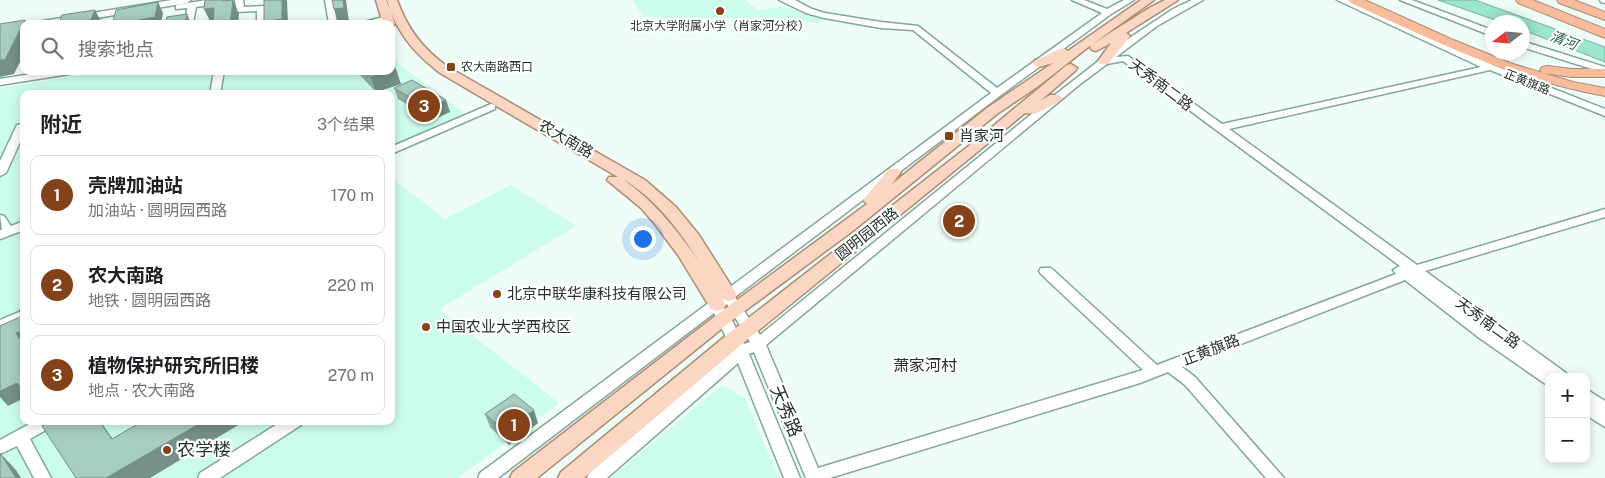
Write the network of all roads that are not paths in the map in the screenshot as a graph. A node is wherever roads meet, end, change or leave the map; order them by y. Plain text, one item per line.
1 (222, 0) edge
2 (240, 0) edge
3 (329, 0) edge
4 (381, 0) edge
5 (392, 0) edge
6 (783, 0) edge
7 (1076, 0) edge
8 (1130, 0) edge
9 (1173, 0) edge
10 (1199, 0) edge
11 (1341, 0) edge
12 (1355, 0) edge
13 (1366, 0) edge
14 (1381, 0) edge
15 (1404, 0) edge
16 (1522, 0) edge
17 (1535, 0) edge
18 (1545, 0) edge
19 (1563, 0) edge
20 (1580, 0) edge
21 (190, 2) edge
22 (1152, 5) edge
23 (1605, 10) edge
24 (1108, 12) junction
25 (1605, 16) edge
26 (70, 20) edge
27 (117, 20) edge
28 (193, 20) edge
29 (261, 20) edge
30 (332, 20) edge
31 (388, 20) edge
32 (1605, 24) edge
33 (1485, 30) edge
34 (395, 34) edge
35 (1097, 34) junction
36 (1605, 34) edge
37 (1485, 46) edge
38 (1530, 47) edge
39 (1473, 53) junction
40 (1526, 60) edge
41 (1104, 61) junction
42 (1039, 62) junction
43 (1490, 67) junction
44 (1605, 72) edge
45 (1572, 73) junction
46 (36, 75) edge
47 (218, 75) edge
48 (1016, 81) junction
49 (0, 82) edge
50 (1605, 87) edge
51 (216, 90) edge
52 (1605, 92) edge
53 (997, 94) junction
54 (1055, 98) junction
55 (491, 108) junction
56 (992, 111) junction
57 (1605, 113) edge
58 (1008, 121) junction
59 (1219, 128) junction
60 (20, 129) edge
61 (395, 149) edge
62 (894, 172) junction
63 (0, 173) edge
64 (1605, 213) edge
65 (0, 219) edge
66 (20, 227) edge
67 (848, 227) junction
68 (5, 233) edge
69 (1046, 271) dead end
70 (1410, 272) junction
71 (726, 306) junction
72 (20, 317) edge
73 (0, 326) edge
74 (742, 340) junction
75 (758, 344) junction
76 (1170, 366) junction
77 (1154, 371) junction
78 (1555, 373) edge
79 (1545, 376) edge
80 (1590, 398) edge
81 (1605, 409) edge
82 (1590, 410) edge
83 (1605, 421) edge
84 (42, 425) edge
85 (289, 425) edge
86 (20, 437) junction
87 (0, 447) edge
88 (814, 477) edge
89 (43, 478) edge
90 (206, 478) edge
91 (486, 478) edge
92 (520, 478) edge
93 (569, 478) edge
94 (594, 478) edge
95 (792, 478) edge
96 (1276, 478) edge

1 - 21 street
2 - 29 street
3 - 30 street
4 - 31 main road, 农大南路
5 - 71 main road, 农大南路
6 - 53 street
7 - 24 street
8 - 24 street, 圆明园西路
9 - 22 main road, 圆明园西路
10 - 41 street, 圆明园西路
11 - 43 street, 正黄旗路
12 - 39 highway
13 - 45 highway
14 - 37 highway
15 - 33 street
16 - 36 highway
17 - 32 highway
18 - 32 highway
19 - 25 highway
20 - 23 highway
21 - 26 street
21 - 27 street
21 - 28 street
22 - 35 main road, 圆明园西路
22 - 41 main road
22 - 58 main road, 圆明园西路
24 - 42 street, 圆明园西路
34 - 55 main road, 农大南路
35 - 42 main road
35 - 56 main road, 圆明园西路
38 - 44 street
39 - 50 highway
39 - 52 highway
40 - 45 highway
41 - 54 street, 圆明园西路
41 - 59 street, 天秀南二路
41 - 70 street, 天秀南二路
42 - 48 street, 圆明园西路
43 - 57 street, 正黄旗路
43 - 59 street
44 - 45 highway
46 - 49 street
47 - 51 street
48 - 53 street, 圆明园西路
48 - 56 main road
53 - 62 street, 圆明园西路
54 - 58 main road
54 - 75 street, 圆明园西路
55 - 61 street
55 - 71 main road, 农大南路
56 - 67 main road, 圆明园西路
58 - 74 main road, 圆明园西路
59 - 70 street, 天秀南二路
60 - 63 street
62 - 67 main road
62 - 71 street, 圆明园西路
64 - 70 street, 正黄旗路
65 - 68 street
66 - 68 street
67 - 71 main road, 圆明园西路
69 - 77 street
70 - 76 street, 正黄旗路
70 - 78 street, 天秀南二路
70 - 79 street, 天秀南二路
71 - 74 street, 天秀路
71 - 91 street, 圆明园西路
71 - 92 main road, 圆明园西路
72 - 73 street
74 - 75 street, 圆明园西路
74 - 93 main road, 圆明园西路
74 - 94 street, 圆明园西路
74 - 95 street, 天秀路
75 - 88 street, 天秀路
76 - 77 street, 正黄旗路
76 - 96 street
77 - 88 street, 正黄旗路
80 - 81 street
82 - 83 street
84 - 86 street
85 - 90 street
86 - 87 street
86 - 89 street

